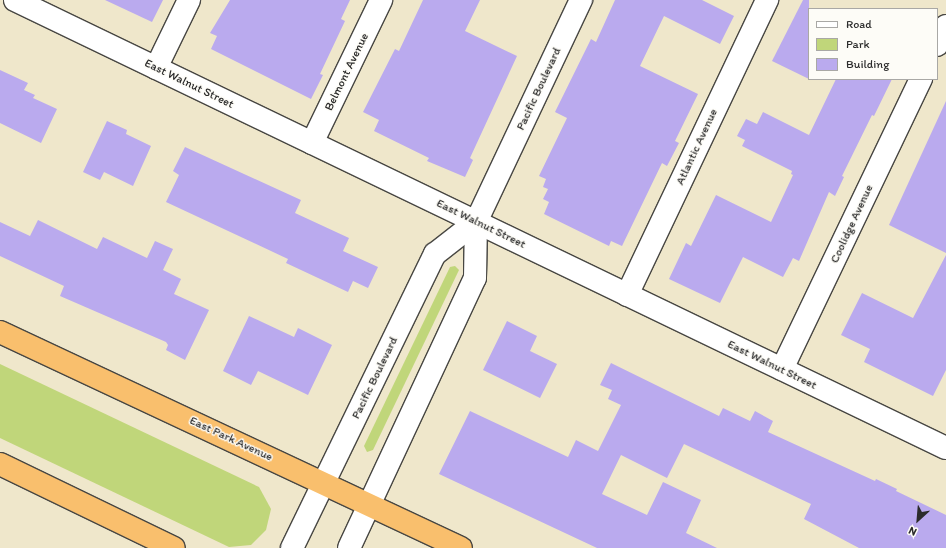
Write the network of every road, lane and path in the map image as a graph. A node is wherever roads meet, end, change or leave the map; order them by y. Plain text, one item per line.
1 (15, 0) edge
2 (189, 0) edge
3 (381, 0) edge
4 (581, 0) edge
5 (767, 0) edge
6 (946, 26) edge
7 (938, 43) edge
8 (156, 68) junction
9 (921, 80) edge
10 (312, 143) junction
11 (476, 222) junction
12 (627, 295) junction
13 (0, 332) edge
14 (782, 369) junction
15 (944, 441) edge
16 (0, 464) edge
17 (325, 483) junction
18 (370, 504) junction
19 (174, 548) edge
20 (292, 548) edge
21 (350, 548) edge
22 (461, 548) edge

1 - 8 street, East Walnut Street
2 - 8 street
3 - 10 street, Belmont Avenue
4 - 11 street, Pacific Boulevard
5 - 12 street, Atlantic Avenue
6 - 7 street
8 - 10 street, East Walnut Street
9 - 14 street, Coolidge Avenue
10 - 11 street, East Walnut Street
11 - 12 street, East Walnut Street
11 - 17 street, Pacific Boulevard
11 - 18 street, Pacific Boulevard
12 - 14 street, East Walnut Street
13 - 17 highway, East Park Avenue
14 - 15 street, East Walnut Street
16 - 19 highway
17 - 18 highway, East Park Avenue
17 - 20 street, Pacific Boulevard
18 - 21 street, Pacific Boulevard
18 - 22 highway, East Park Avenue

